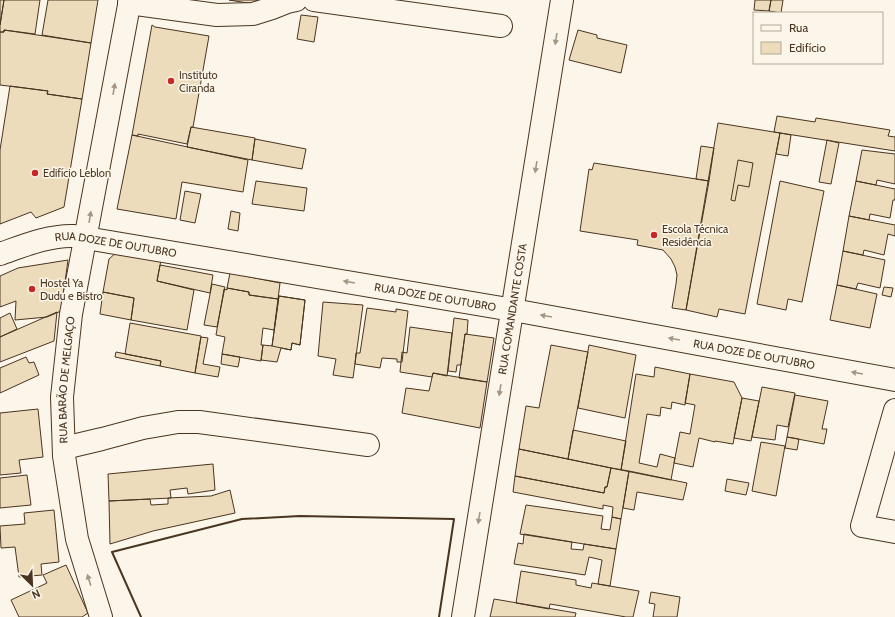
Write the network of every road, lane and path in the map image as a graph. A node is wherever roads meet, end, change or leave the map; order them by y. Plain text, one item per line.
1 (296, 0) edge
2 (314, 0) edge
3 (562, 0) edge
4 (130, 2) edge
5 (501, 26) dead end
6 (86, 238) junction
7 (0, 254) edge
8 (513, 310) junction
9 (895, 380) edge
10 (895, 410) edge
11 (368, 445) dead end
12 (64, 448) junction
13 (895, 532) edge
14 (101, 617) edge
15 (463, 617) edge

1 - 4 street
2 - 5 street
3 -> 8 street, RUA COMANDANTE COSTA
6 -> 4 street, RUA BARÃO DE MELGAÇO
6 - 7 street, RUA DOZE DE OUTUBRO
8 -> 6 street, RUA DOZE DE OUTUBRO
6 - 12 street, RUA BARÃO DE MELGAÇO
9 -> 8 street, RUA DOZE DE OUTUBRO
8 -> 15 street, RUA COMANDANTE COSTA
10 - 13 street
11 - 12 street
14 -> 12 street, RUA BARÃO DE MELGAÇO

